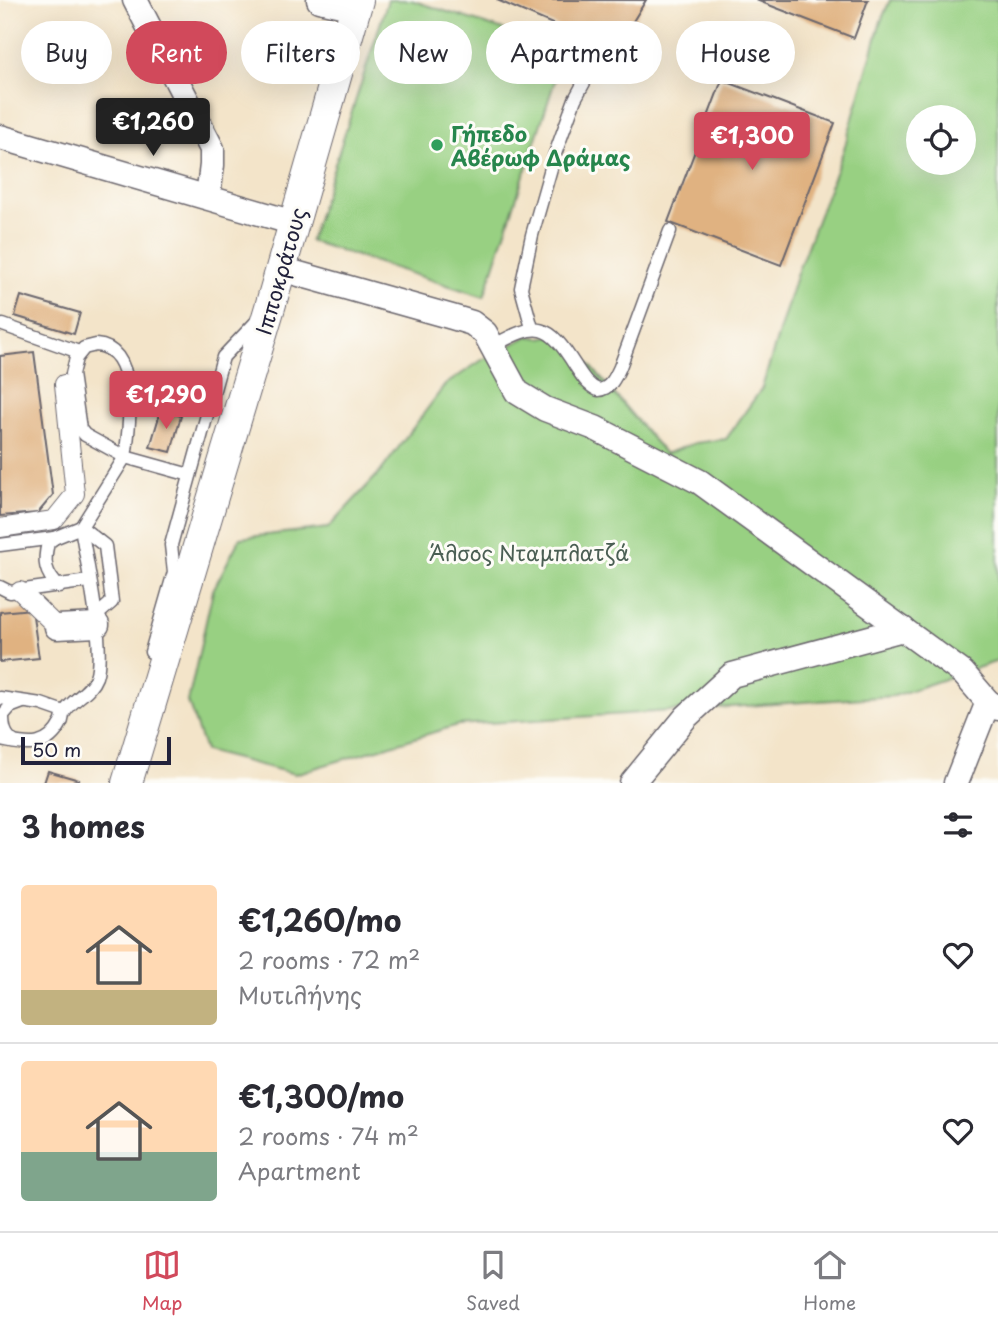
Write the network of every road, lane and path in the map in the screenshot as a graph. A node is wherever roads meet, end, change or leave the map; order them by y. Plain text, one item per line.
1 (135, 0) edge
2 (319, 0) edge
3 (356, 4) edge
4 (583, 84) edge
5 (0, 136) edge
6 (208, 197) junction
7 (294, 223) junction
8 (670, 231) dead end
9 (281, 269) junction
10 (270, 307) junction
11 (3, 326) dead end
12 (532, 328) junction
13 (493, 345) junction
14 (79, 352) junction
15 (63, 384) junction
16 (129, 432) junction
17 (103, 443) junction
18 (125, 457) junction
19 (190, 475) junction
20 (81, 527) junction
21 (0, 528) edge
22 (54, 538) junction
23 (0, 545) edge
24 (89, 581) junction
25 (0, 587) edge
26 (59, 587) junction
27 (20, 591) junction
28 (96, 621) junction
29 (57, 627) joint
30 (903, 629) junction
31 (154, 697) junction
32 (0, 698) edge
33 (24, 701) junction
34 (993, 705) edge
35 (64, 712) junction
36 (0, 740) edge
37 (14, 742) junction
38 (127, 783) edge
39 (632, 783) edge
40 (956, 783) edge

1 - 6 street
2 - 3 street
3 - 7 street, Ιπποκράτους
4 - 12 lane
5 - 6 street
6 - 7 street
7 - 9 street, Ιπποκράτους
8 - 12 lane
9 - 10 street, Ιπποκράτους
9 - 13 street
10 - 19 lane
10 - 31 street, Ιπποκράτους
11 - 14 lane
12 - 13 lane
13 - 30 street
14 - 15 lane
14 - 16 lane
15 - 17 lane
15 - 21 street
16 - 17 lane
16 - 18 lane
17 - 18 lane
18 - 19 lane
18 - 20 lane
19 - 31 lane
20 - 22 lane
20 - 24 lane
20 - 28 lane
22 - 23 lane
22 - 26 lane
24 - 26 lane
24 - 28 lane
25 - 27 lane
26 - 27 lane
27 - 29 street
28 - 29 street
28 - 35 lane
30 - 34 street
30 - 39 street
31 - 38 street, Ιπποκράτους
32 - 33 lane
33 - 35 lane
33 - 37 lane
34 - 40 street
35 - 37 lane
36 - 37 lane

